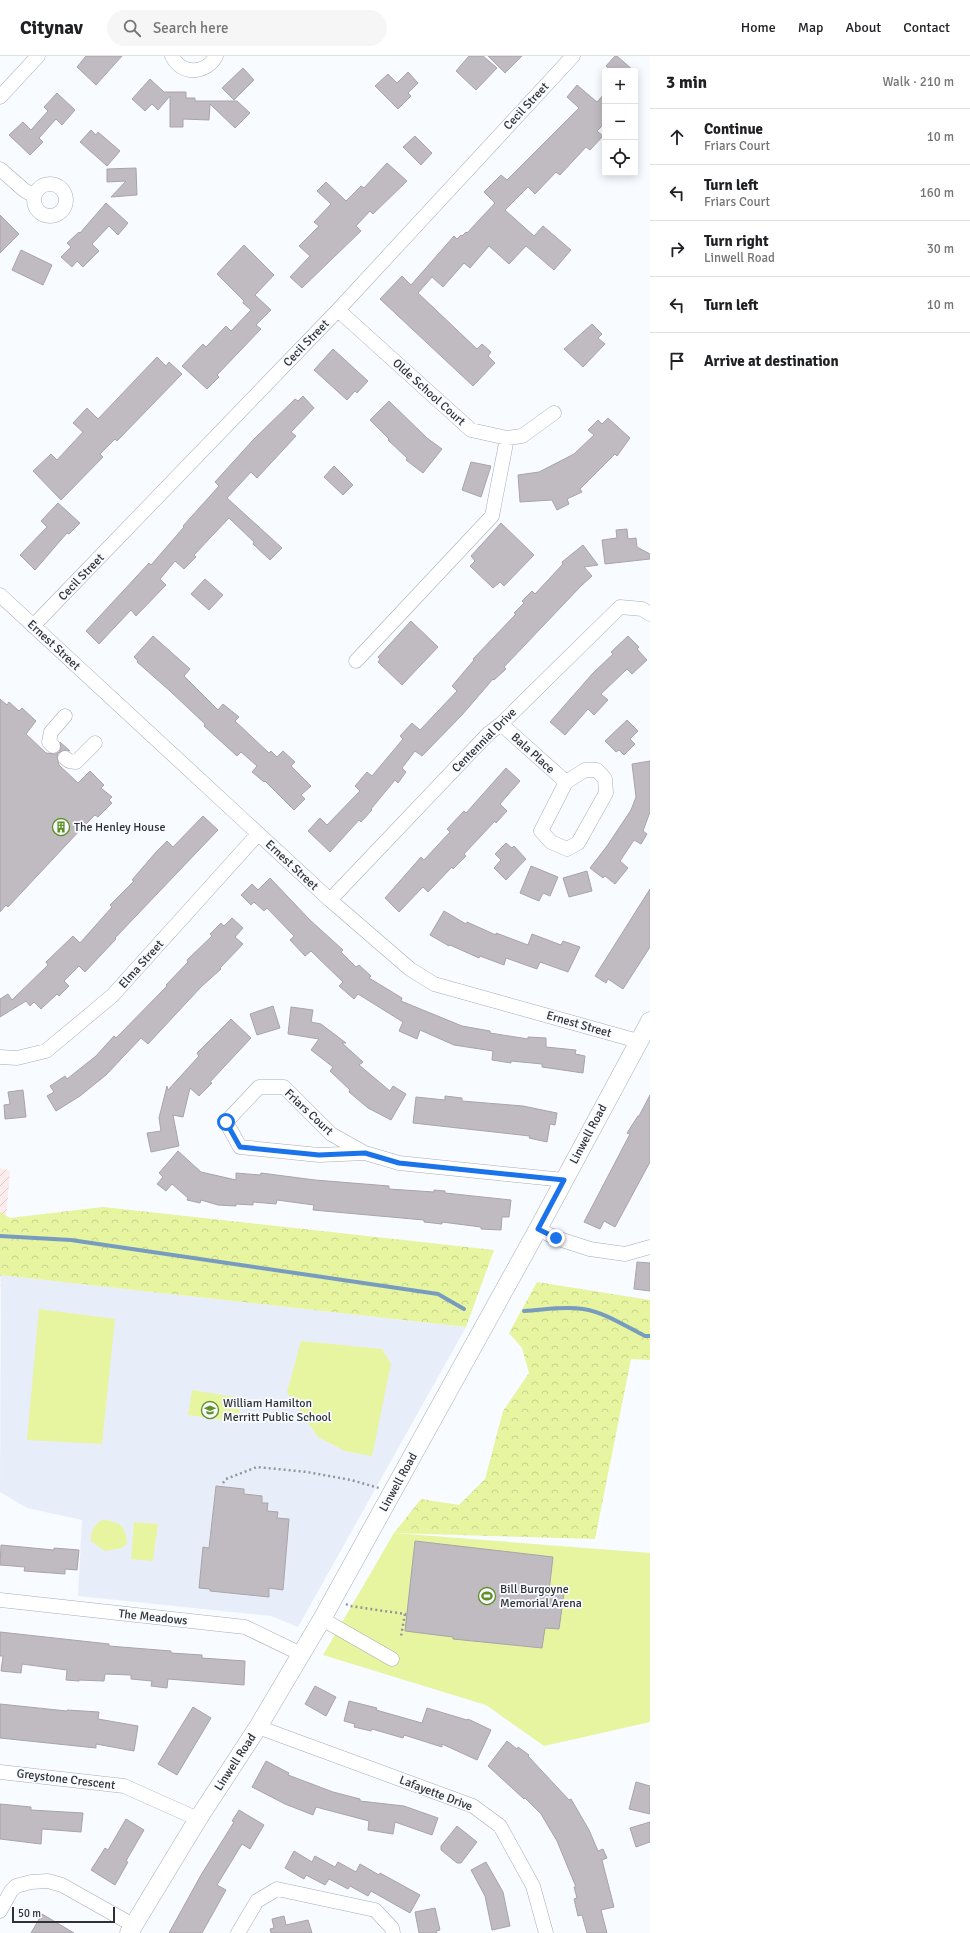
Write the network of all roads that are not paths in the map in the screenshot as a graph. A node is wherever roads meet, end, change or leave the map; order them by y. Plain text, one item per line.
1 (38, 56) edge
2 (172, 56) edge
3 (216, 56) edge
4 (573, 56) edge
5 (0, 97) edge
6 (0, 169) edge
7 (34, 196) dead end
8 (338, 310) junction
9 (554, 413) dead end
10 (507, 438) junction
11 (0, 595) edge
12 (650, 614) edge
13 (33, 626) junction
14 (356, 661) dead end
15 (65, 716) dead end
16 (501, 724) junction
17 (95, 743) dead end
18 (53, 746) dead end
19 (65, 758) dead end
20 (566, 782) junction
21 (258, 834) junction
22 (330, 900) junction
23 (650, 1021) edge
24 (638, 1041) junction
25 (0, 1057) edge
26 (365, 1153) junction
27 (564, 1180) junction
28 (538, 1229) junction
29 (650, 1247) edge
30 (0, 1600) edge
31 (322, 1619) junction
32 (301, 1654) junction
33 (392, 1659) dead end
34 (258, 1727) junction
35 (0, 1772) edge
36 (198, 1819) junction
37 (0, 1911) edge
38 (131, 1929) edge
39 (238, 1933) edge
40 (393, 1933) edge
41 (546, 1933) edge

1 - 5 street
2 - 3 street
4 - 8 street, Cecil Street
6 - 7 street
8 - 10 street, Olde School Court
8 - 13 street, Cecil Street
9 - 10 street, Olde School Court
10 - 14 street
11 - 13 street, Ernest Street
12 - 16 street, Centennial Drive
13 - 21 street, Ernest Street
15 - 18 street
16 - 20 street, Bala Place
16 - 22 street, Centennial Drive
17 - 19 street
20 - 20 street, Bala Place
21 - 22 street, Ernest Street
21 - 25 street, Elma Street
22 - 24 street, Ernest Street
23 - 24 main road, Linwell Road
24 - 27 main road, Linwell Road
26 - 26 street, Friars Court
26 - 27 street, Friars Court
27 - 28 main road, Linwell Road
28 - 29 street
28 - 31 main road, Linwell Road
30 - 32 street, The Meadows
31 - 32 main road, Linwell Road
31 - 33 street
32 - 34 main road, Linwell Road
34 - 36 main road, Linwell Road
34 - 41 street, Lafayette Drive
35 - 36 street, Greystone Crescent
36 - 38 main road, Linwell Road
37 - 38 street
39 - 40 street

